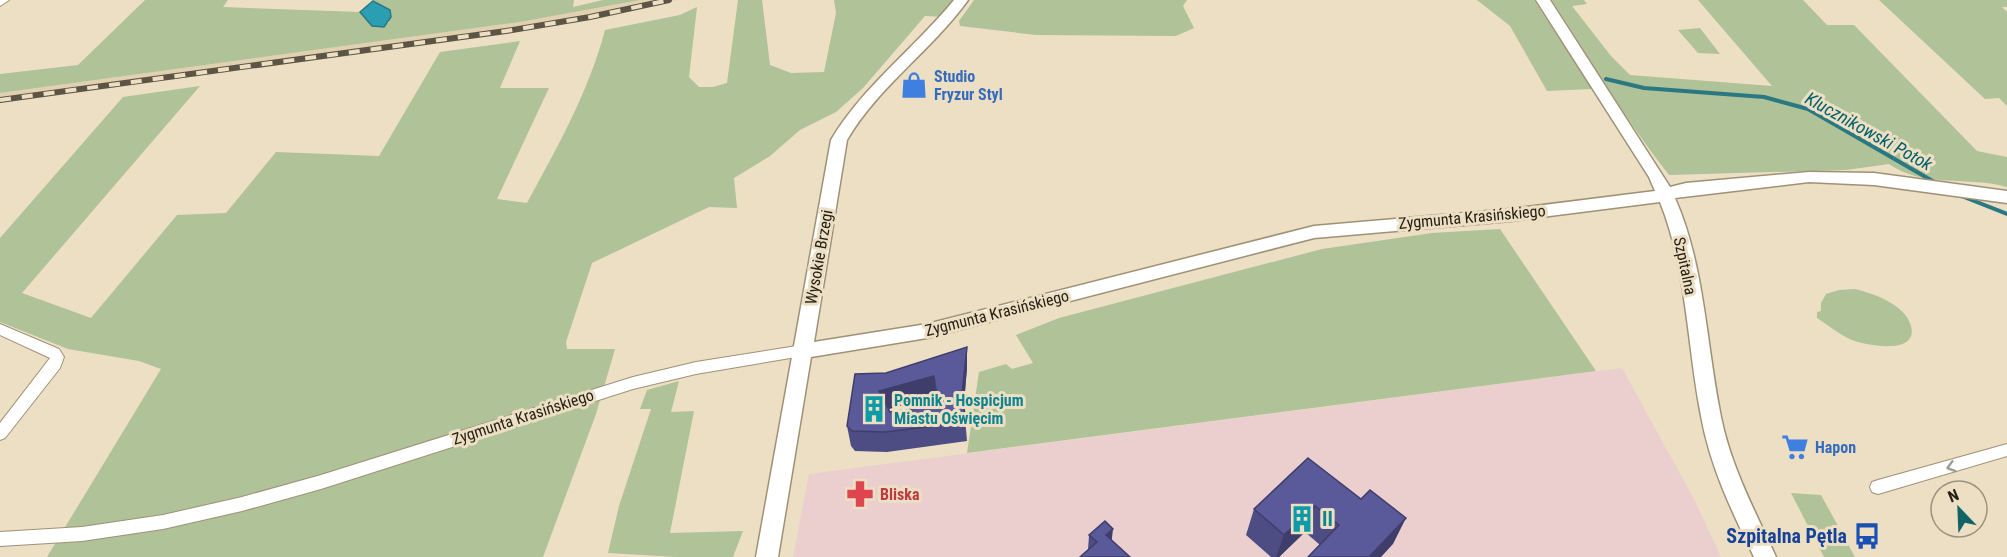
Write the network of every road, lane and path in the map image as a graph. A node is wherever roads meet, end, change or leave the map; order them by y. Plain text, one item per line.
1 (4, 0) edge
2 (962, 0) edge
3 (1543, 0) edge
4 (0, 3) edge
5 (1665, 195) junction
6 (2007, 197) edge
7 (0, 329) edge
8 (803, 351) junction
9 (0, 434) edge
10 (2007, 450) edge
11 (1878, 487) dead end
12 (0, 539) edge
13 (767, 557) edge
14 (1765, 557) edge

1 - 4 street
2 - 8 street, Wysokie Brzegi
3 - 5 street, Szpitalna
5 - 6 street, Zygmunta Krasińskiego
5 - 8 street, Zygmunta Krasińskiego
5 - 14 street, Szpitalna
7 - 9 street
8 - 12 street, Zygmunta Krasińskiego
8 - 13 street, Wysokie Brzegi
10 -> 11 street

